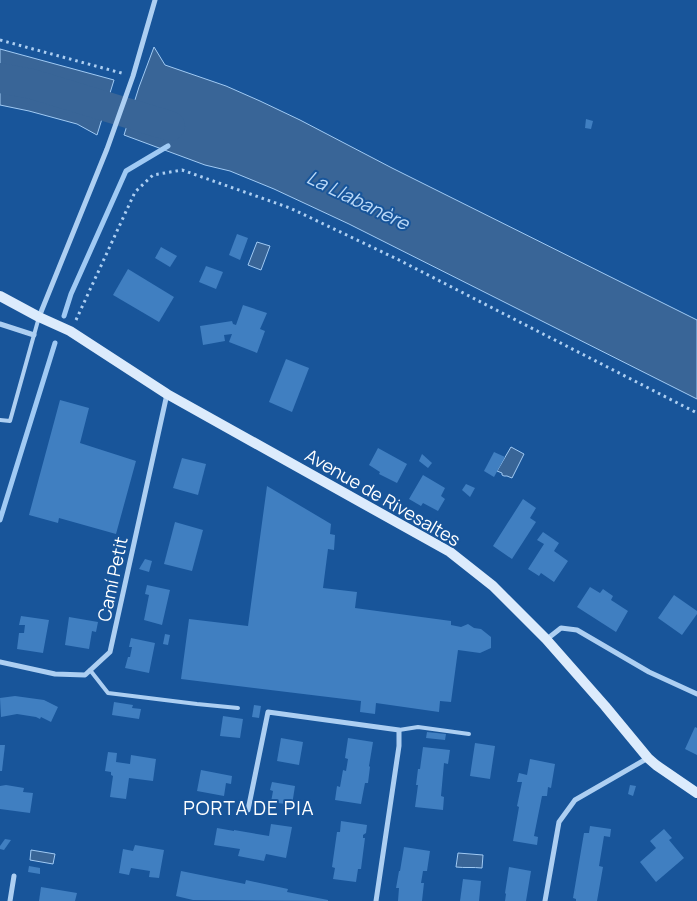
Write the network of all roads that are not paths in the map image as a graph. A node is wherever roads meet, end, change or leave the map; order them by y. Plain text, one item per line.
1 (155, 0) edge
2 (0, 296) edge
3 (39, 317) junction
4 (0, 324) edge
5 (34, 336) junction
6 (167, 394) junction
7 (0, 420) edge
8 (546, 639) junction
9 (0, 662) edge
10 (90, 670) junction
11 (697, 694) edge
12 (238, 708) dead end
13 (399, 730) junction
14 (469, 734) dead end
15 (648, 758) junction
16 (697, 793) edge
17 (248, 810) dead end
18 (14, 876) dead end
19 (10, 901) edge
20 (376, 901) edge
21 (545, 901) edge

1 - 3 street
2 - 3 main road, Avenue de Rivesaltes
3 - 5 lane
3 - 6 main road, Avenue de Rivesaltes
4 - 5 street
5 - 7 lane
6 - 8 main road, Avenue de Rivesaltes
6 - 10 street, Camí Petit
8 - 11 street
8 - 15 main road, Avenue de Rivesaltes
9 - 10 street
10 - 12 lane
13 - 14 lane
13 - 17 street
13 - 20 street
15 - 16 main road, Avenue de Rivesaltes
15 - 21 street
18 - 19 street

